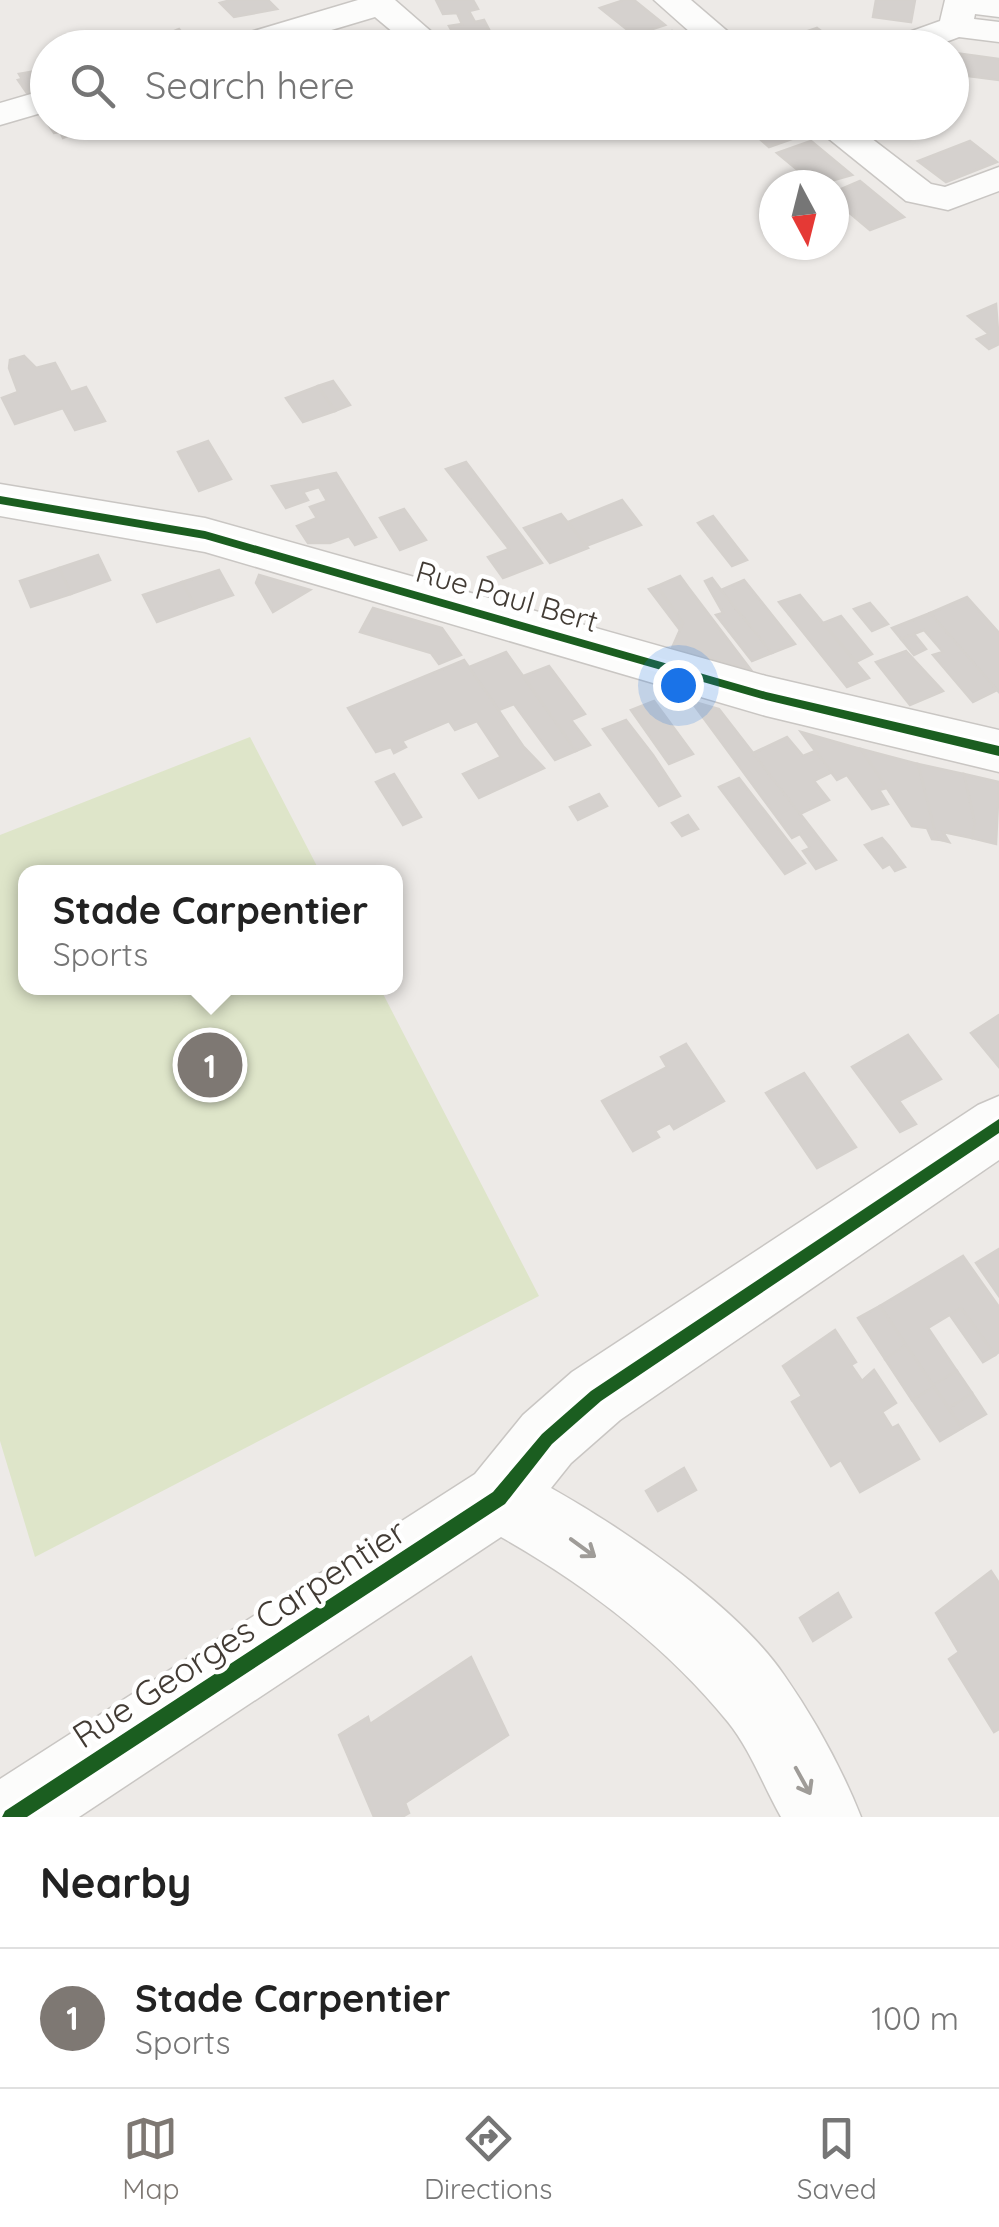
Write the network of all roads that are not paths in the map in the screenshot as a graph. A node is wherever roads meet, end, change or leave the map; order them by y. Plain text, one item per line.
1 (670, 0) edge
2 (378, 2) edge
3 (999, 7) edge
4 (956, 26) junction
5 (289, 30) edge
6 (411, 30) edge
7 (708, 30) edge
8 (945, 30) edge
9 (999, 32) edge
10 (30, 105) edge
11 (0, 114) edge
12 (850, 140) edge
13 (999, 178) edge
14 (0, 500) edge
15 (999, 752) edge
16 (999, 1125) edge
17 (499, 1498) junction
18 (11, 1817) edge
19 (823, 1817) edge

1 - 7 street
2 - 5 street
2 - 6 street
3 - 4 street
4 - 8 street
4 - 9 street
10 - 11 street
12 - 13 street
14 - 15 street, Rue Paul Bert
16 - 17 street, Rue Georges Carpentier
17 - 18 street, Rue Georges Carpentier
17 -> 19 street

